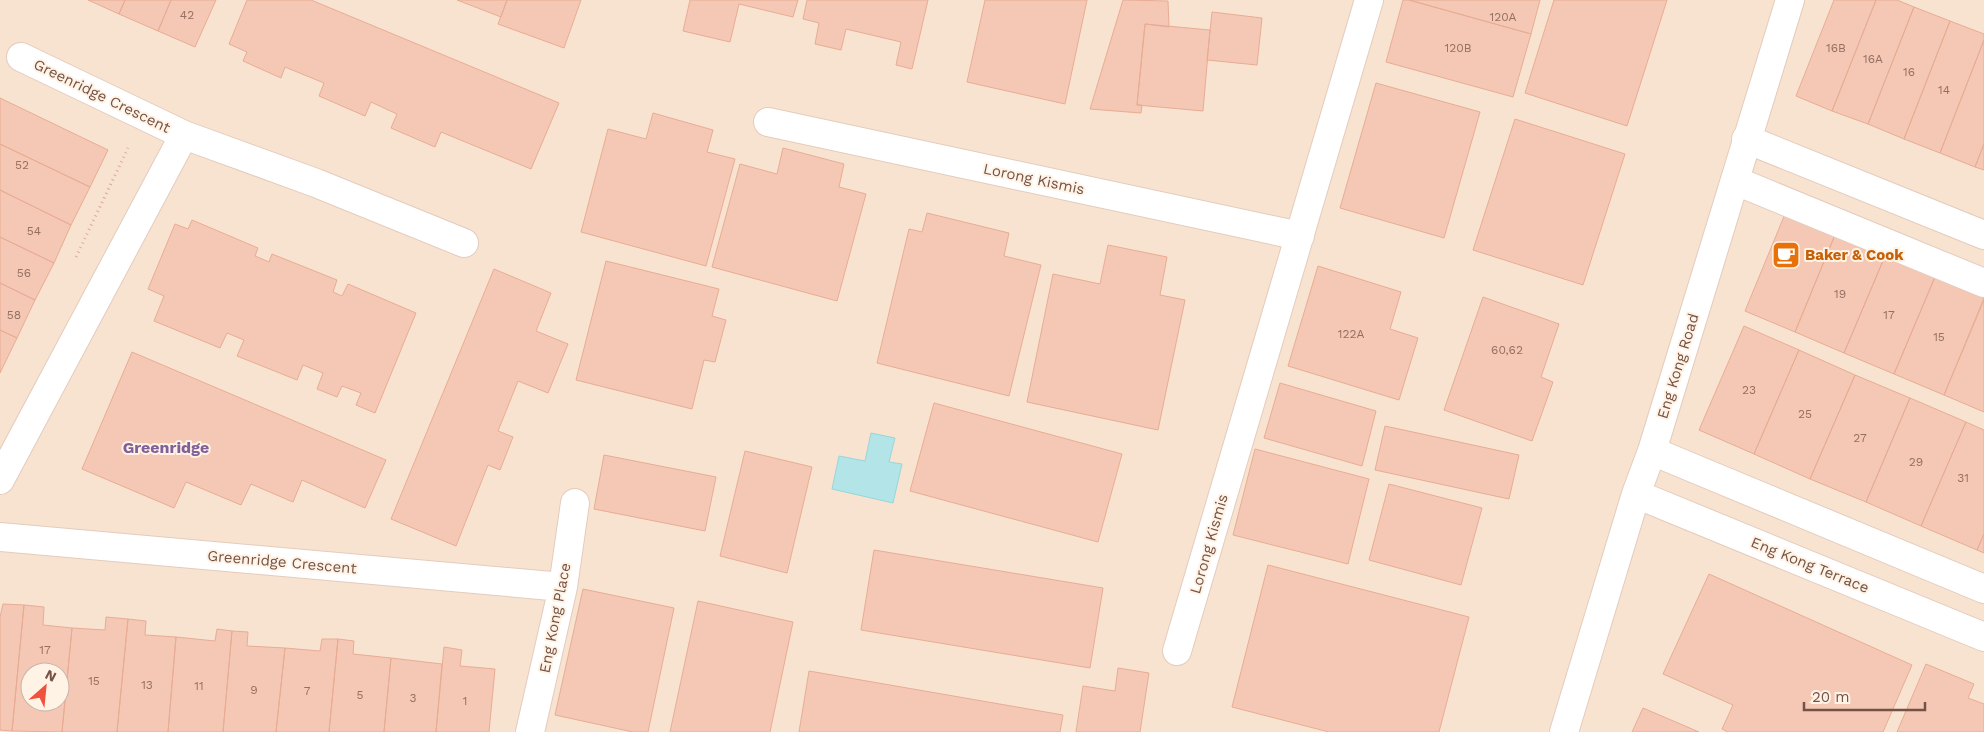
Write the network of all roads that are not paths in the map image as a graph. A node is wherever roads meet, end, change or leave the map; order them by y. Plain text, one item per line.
1 (1369, 0) edge
2 (1790, 0) edge
3 (21, 57) dead end
4 (768, 122) dead end
5 (184, 135) junction
6 (1746, 139) junction
7 (1736, 181) junction
8 (1984, 235) edge
9 (1300, 236) junction
10 (464, 243) dead end
11 (1984, 283) edge
12 (1652, 451) junction
13 (0, 480) edge
14 (1636, 494) junction
15 (574, 503) dead end
16 (0, 537) edge
17 (563, 586) junction
18 (1984, 589) edge
19 (1984, 637) edge
20 (1177, 650) dead end
21 (530, 732) edge
22 (1564, 732) edge

1 - 9 street, Lorong Kismis
2 - 6 street, Eng Kong Road
3 - 5 street, Greenridge Crescent
4 - 9 street, Lorong Kismis
5 - 10 street, Greenridge Crescent
5 - 13 street, Greenridge Crescent
6 - 7 street, Eng Kong Road
6 - 8 street
7 - 11 street
7 - 12 street, Eng Kong Road
9 - 20 street, Lorong Kismis
12 - 14 street, Eng Kong Road
12 - 18 street
14 - 19 street, Eng Kong Terrace
14 - 22 street, Eng Kong Road
15 - 17 street, Eng Kong Place
16 - 17 street, Greenridge Crescent
17 - 21 street, Eng Kong Place

